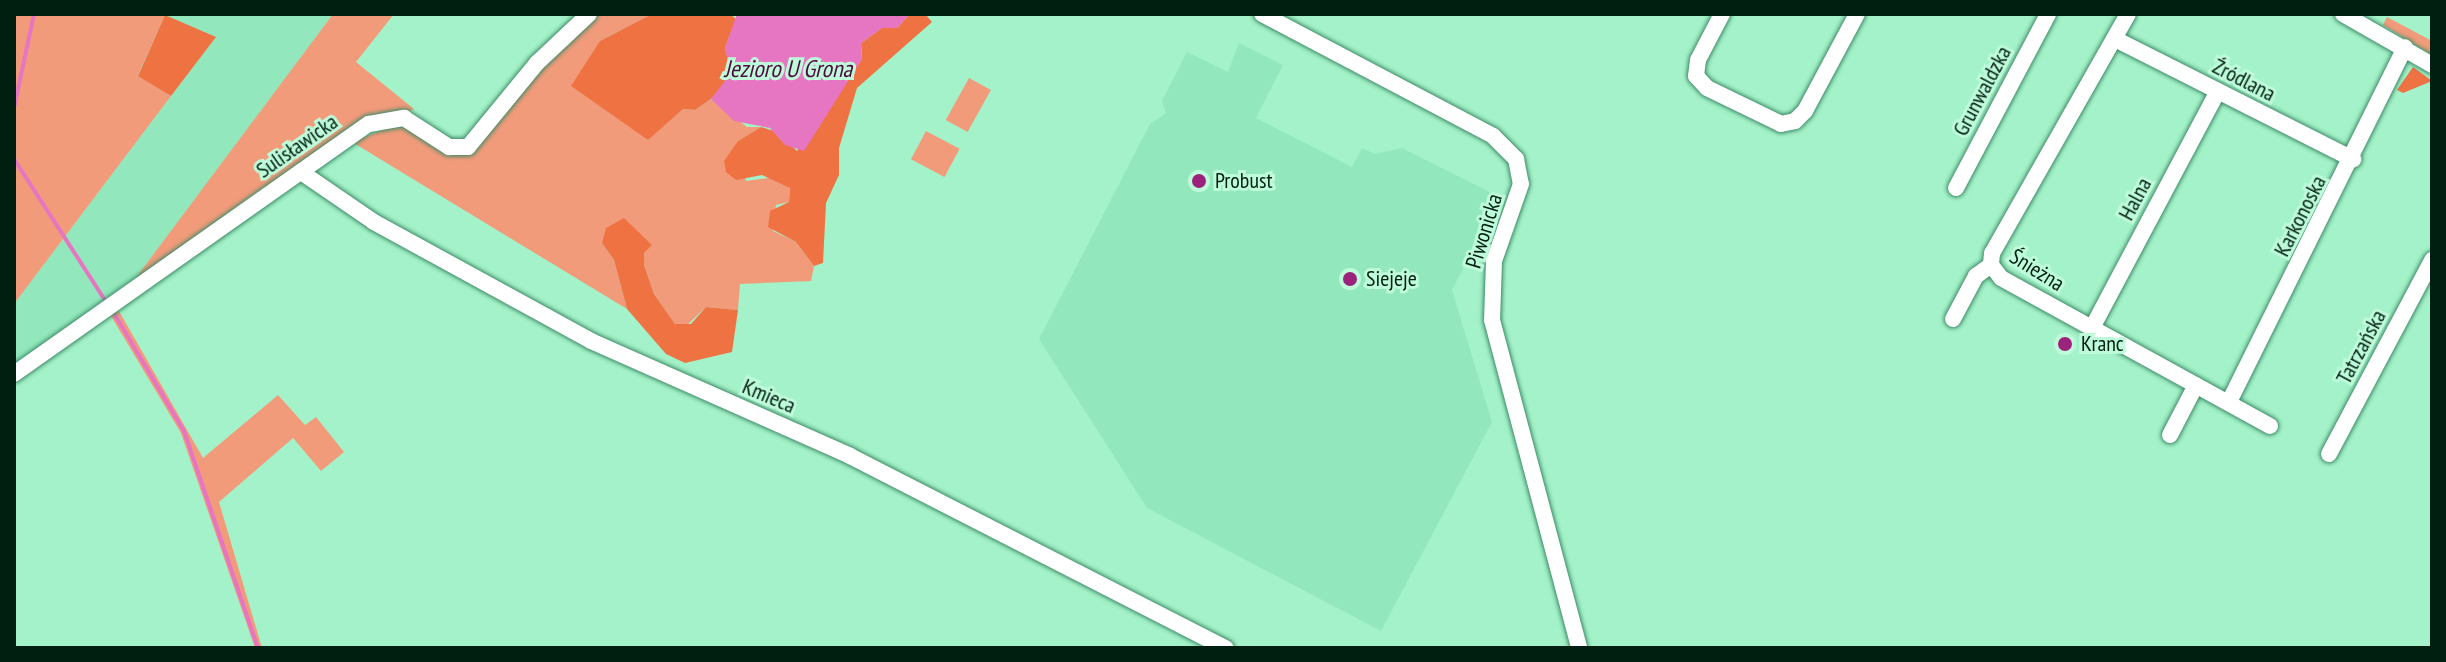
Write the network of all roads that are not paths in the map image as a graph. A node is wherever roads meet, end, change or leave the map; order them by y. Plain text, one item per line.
1 (589, 14) edge
2 (1262, 14) edge
3 (1722, 14) edge
4 (1857, 14) edge
5 (2048, 14) edge
6 (2128, 14) edge
7 (2343, 14) edge
8 (2115, 39) junction
9 (2405, 47) junction
10 (2432, 65) edge
11 (2218, 91) junction
12 (2353, 159) junction
13 (301, 172) junction
14 (1956, 188) dead end
15 (2432, 260) edge
16 (1991, 265) junction
17 (1953, 319) dead end
18 (2092, 328) junction
19 (14, 374) edge
20 (2196, 385) junction
21 (2229, 402) junction
22 (2270, 426) dead end
23 (2170, 435) dead end
24 (2329, 454) dead end
25 (1226, 648) edge
26 (1579, 648) edge

1 - 13 street, Sulisławicka
2 - 26 street, Piwonicka
3 - 4 street
5 - 14 street, Grunwaldzka
6 - 8 street, Śnieżna
7 - 9 street
8 - 11 street, Źródlana
8 - 16 street, Śnieżna
9 - 10 street
9 - 12 street, Karkonoska
11 - 12 street, Źródlana
11 - 18 street, Halna
12 - 21 street, Karkonoska
13 - 19 street, Sulisławicka
13 - 25 street, Kmieca
15 - 24 street, Tatrzańska
16 - 17 street
16 - 18 street, Śnieżna
18 - 20 street, Śnieżna
20 - 21 street, Śnieżna
20 - 23 street
21 - 22 street, Śnieżna

